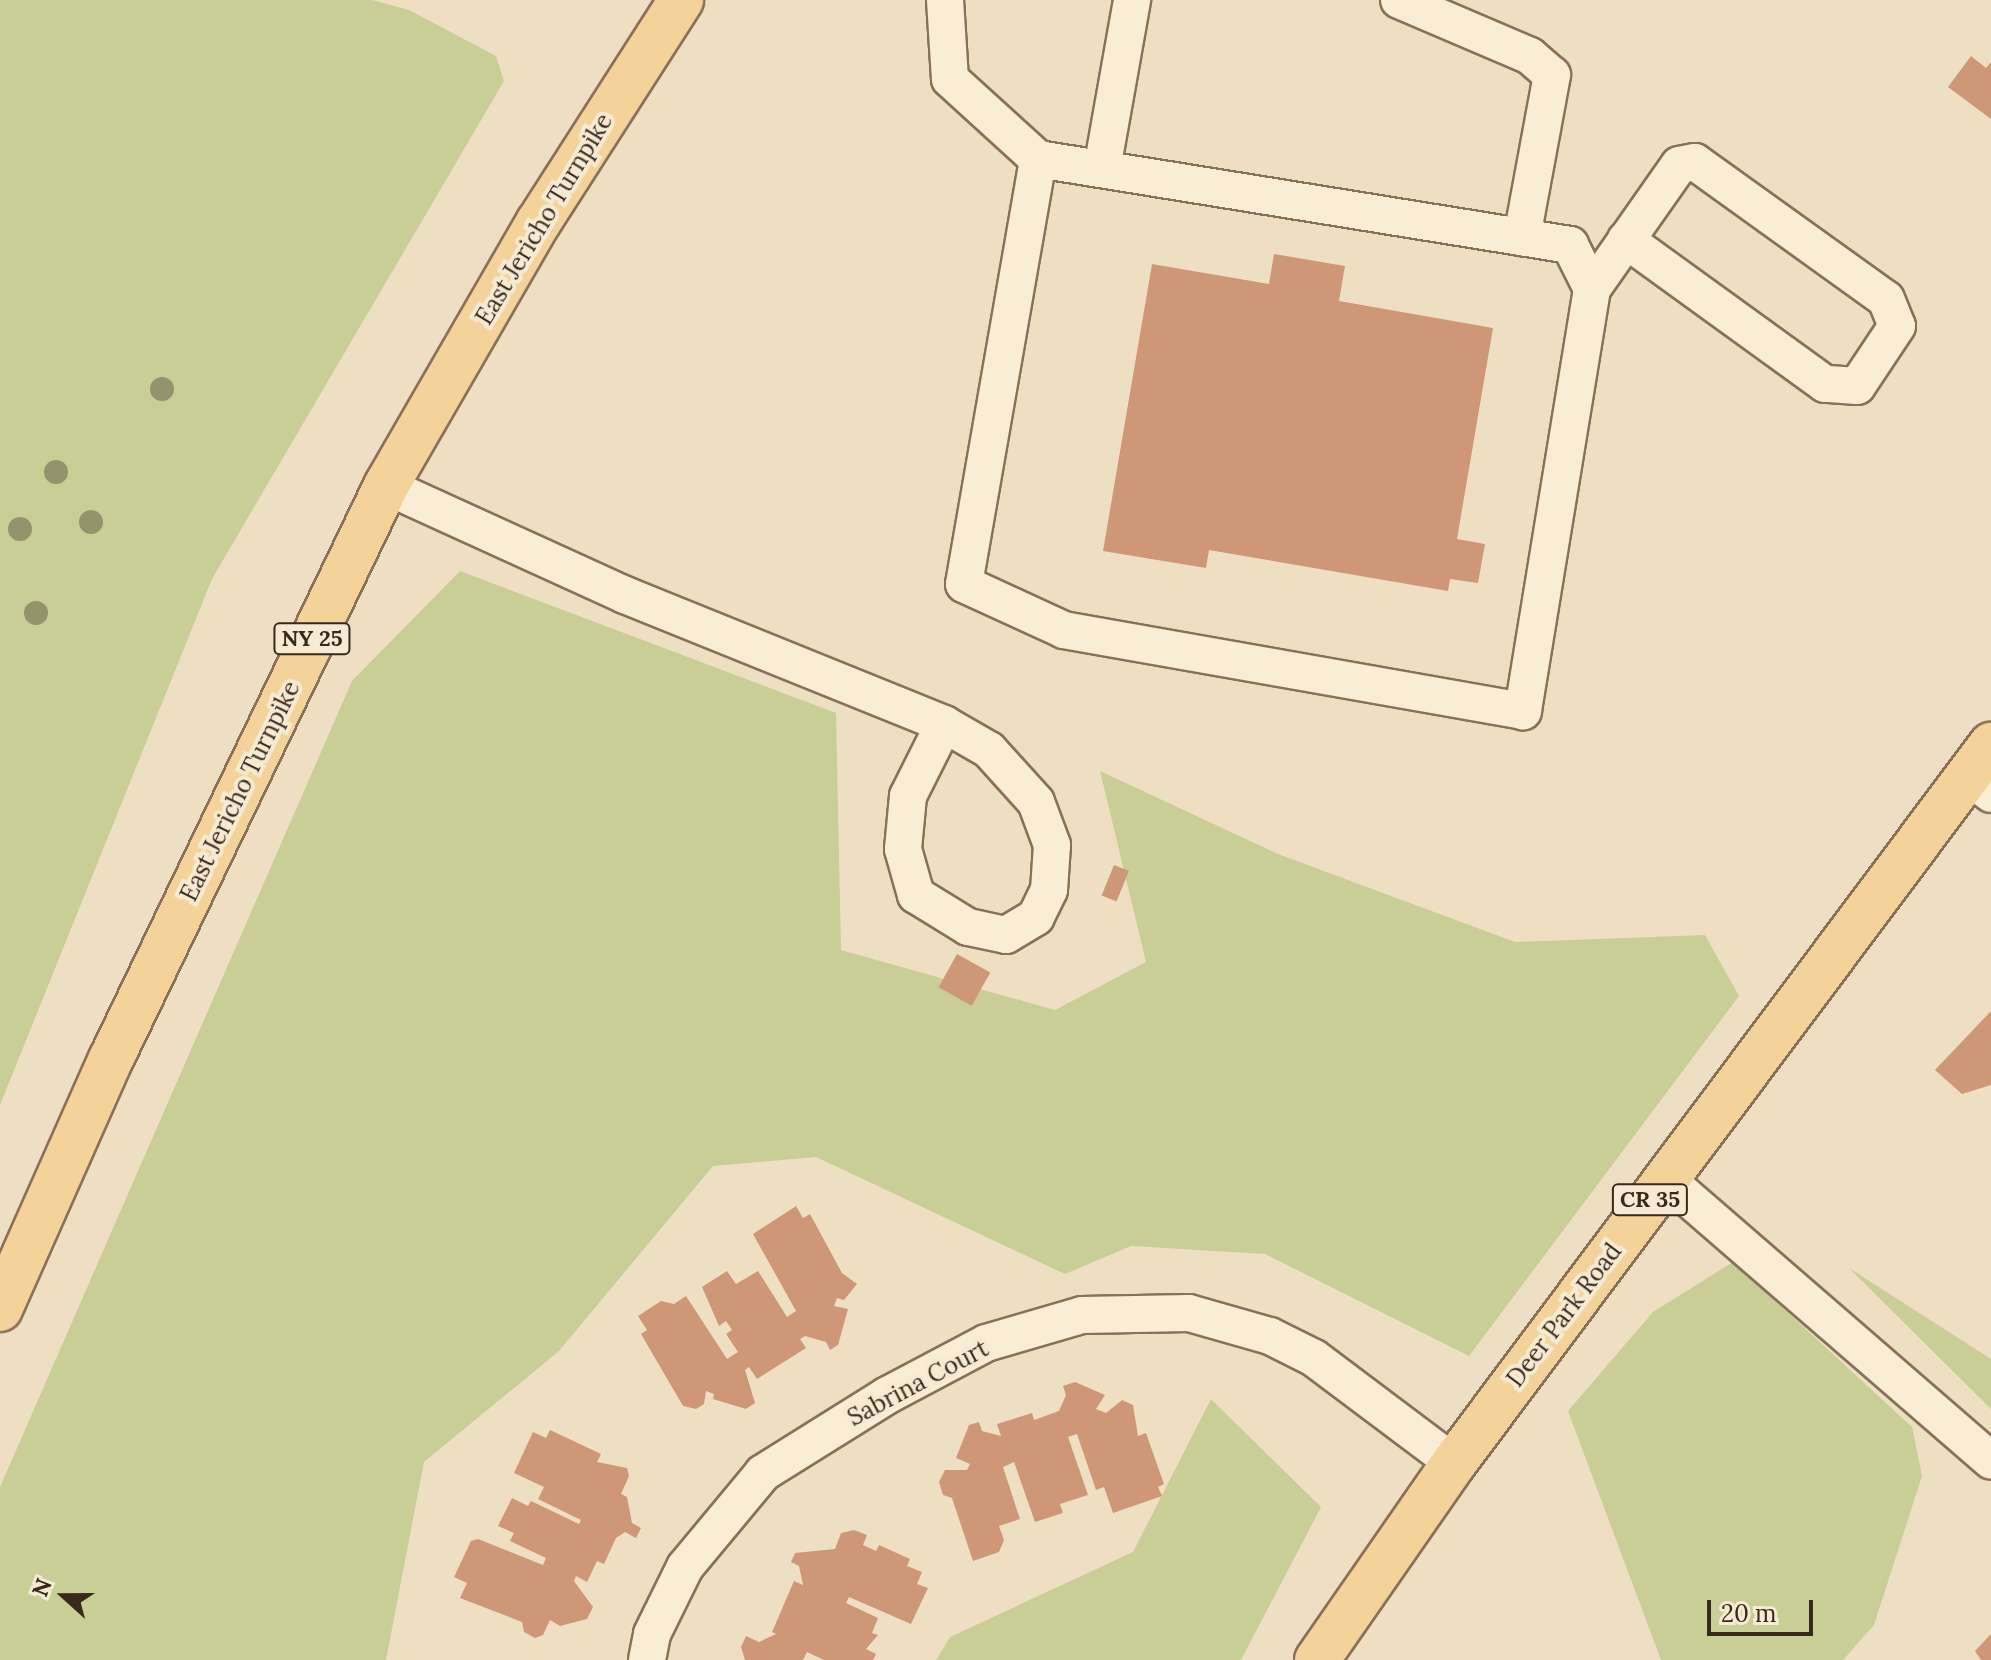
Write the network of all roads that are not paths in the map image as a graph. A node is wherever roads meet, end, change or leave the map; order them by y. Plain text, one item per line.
1 (945, 0) edge
2 (1132, 0) edge
3 (1399, 0) edge
4 (674, 3) edge
5 (1038, 159) junction
6 (1102, 169) junction
7 (1522, 237) junction
8 (1626, 240) junction
9 (1592, 289) junction
10 (386, 486) junction
11 (944, 724) junction
12 (1983, 772) edge
13 (1666, 1179) junction
14 (0, 1309) edge
15 (1991, 1461) edge
16 (1454, 1463) junction
17 (647, 1660) edge
18 (1317, 1660) edge

1 - 5 street
2 - 6 street
3 - 7 street
4 - 10 main road, East Jericho Turnpike / NY 25
5 - 6 street
5 - 9 street
6 - 7 street
7 - 9 street
8 - 8 street
8 - 9 street
10 - 11 street
10 - 14 main road, East Jericho Turnpike / NY 25
11 - 11 street
12 - 13 main road, Deer Park Road / CR 35
13 - 15 street
13 - 16 main road, Deer Park Road / CR 35
16 - 17 street, Sabrina Court
16 - 18 main road, Deer Park Road / CR 35

